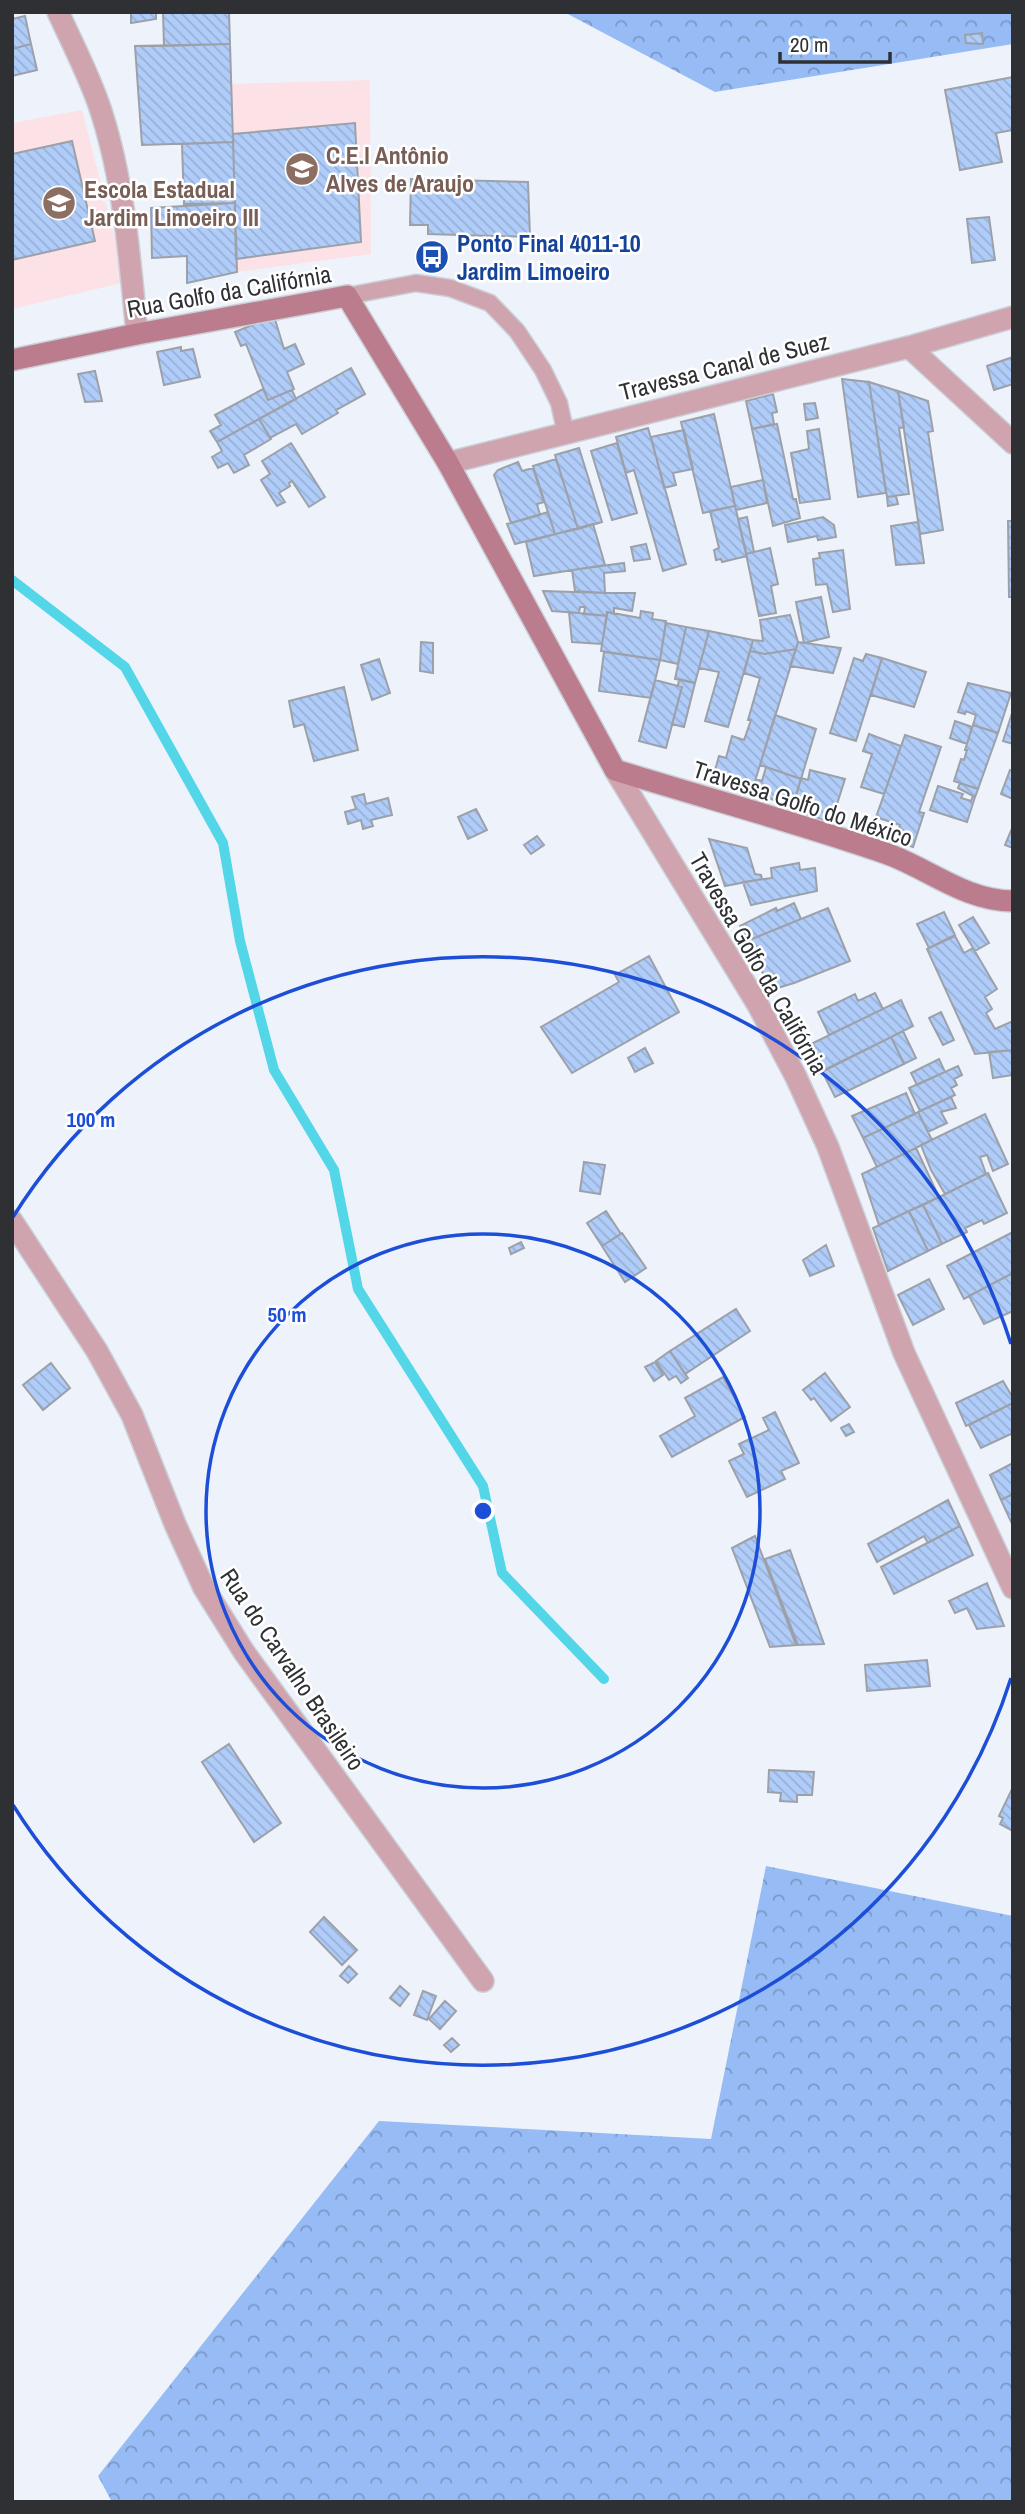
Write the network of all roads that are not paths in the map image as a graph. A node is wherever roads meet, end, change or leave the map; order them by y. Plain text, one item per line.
1 (58, 12) edge
2 (347, 296) junction
3 (1013, 317) edge
4 (137, 334) junction
5 (909, 347) junction
6 (12, 360) edge
7 (566, 434) junction
8 (1013, 443) edge
9 (448, 463) junction
10 (615, 770) junction
11 (1013, 901) edge
12 (12, 1221) edge
13 (1013, 1588) edge
14 (483, 1981) dead end

1 - 4 street
2 - 4 street, Rua Golfo da Califórnia
2 - 7 lane
2 - 9 street, Rua Golfo da Califórnia
3 - 5 street, Travessa Canal de Suez
4 - 6 street, Rua Golfo da Califórnia
5 - 7 street, Travessa Canal de Suez
5 - 8 street
7 - 9 street, Travessa Canal de Suez
9 - 10 street, Travessa Golfo da Califórnia
10 - 11 street, Travessa Golfo do México
10 - 13 street, Travessa Golfo da Califórnia
12 - 14 street, Rua do Carvalho Brasileiro

